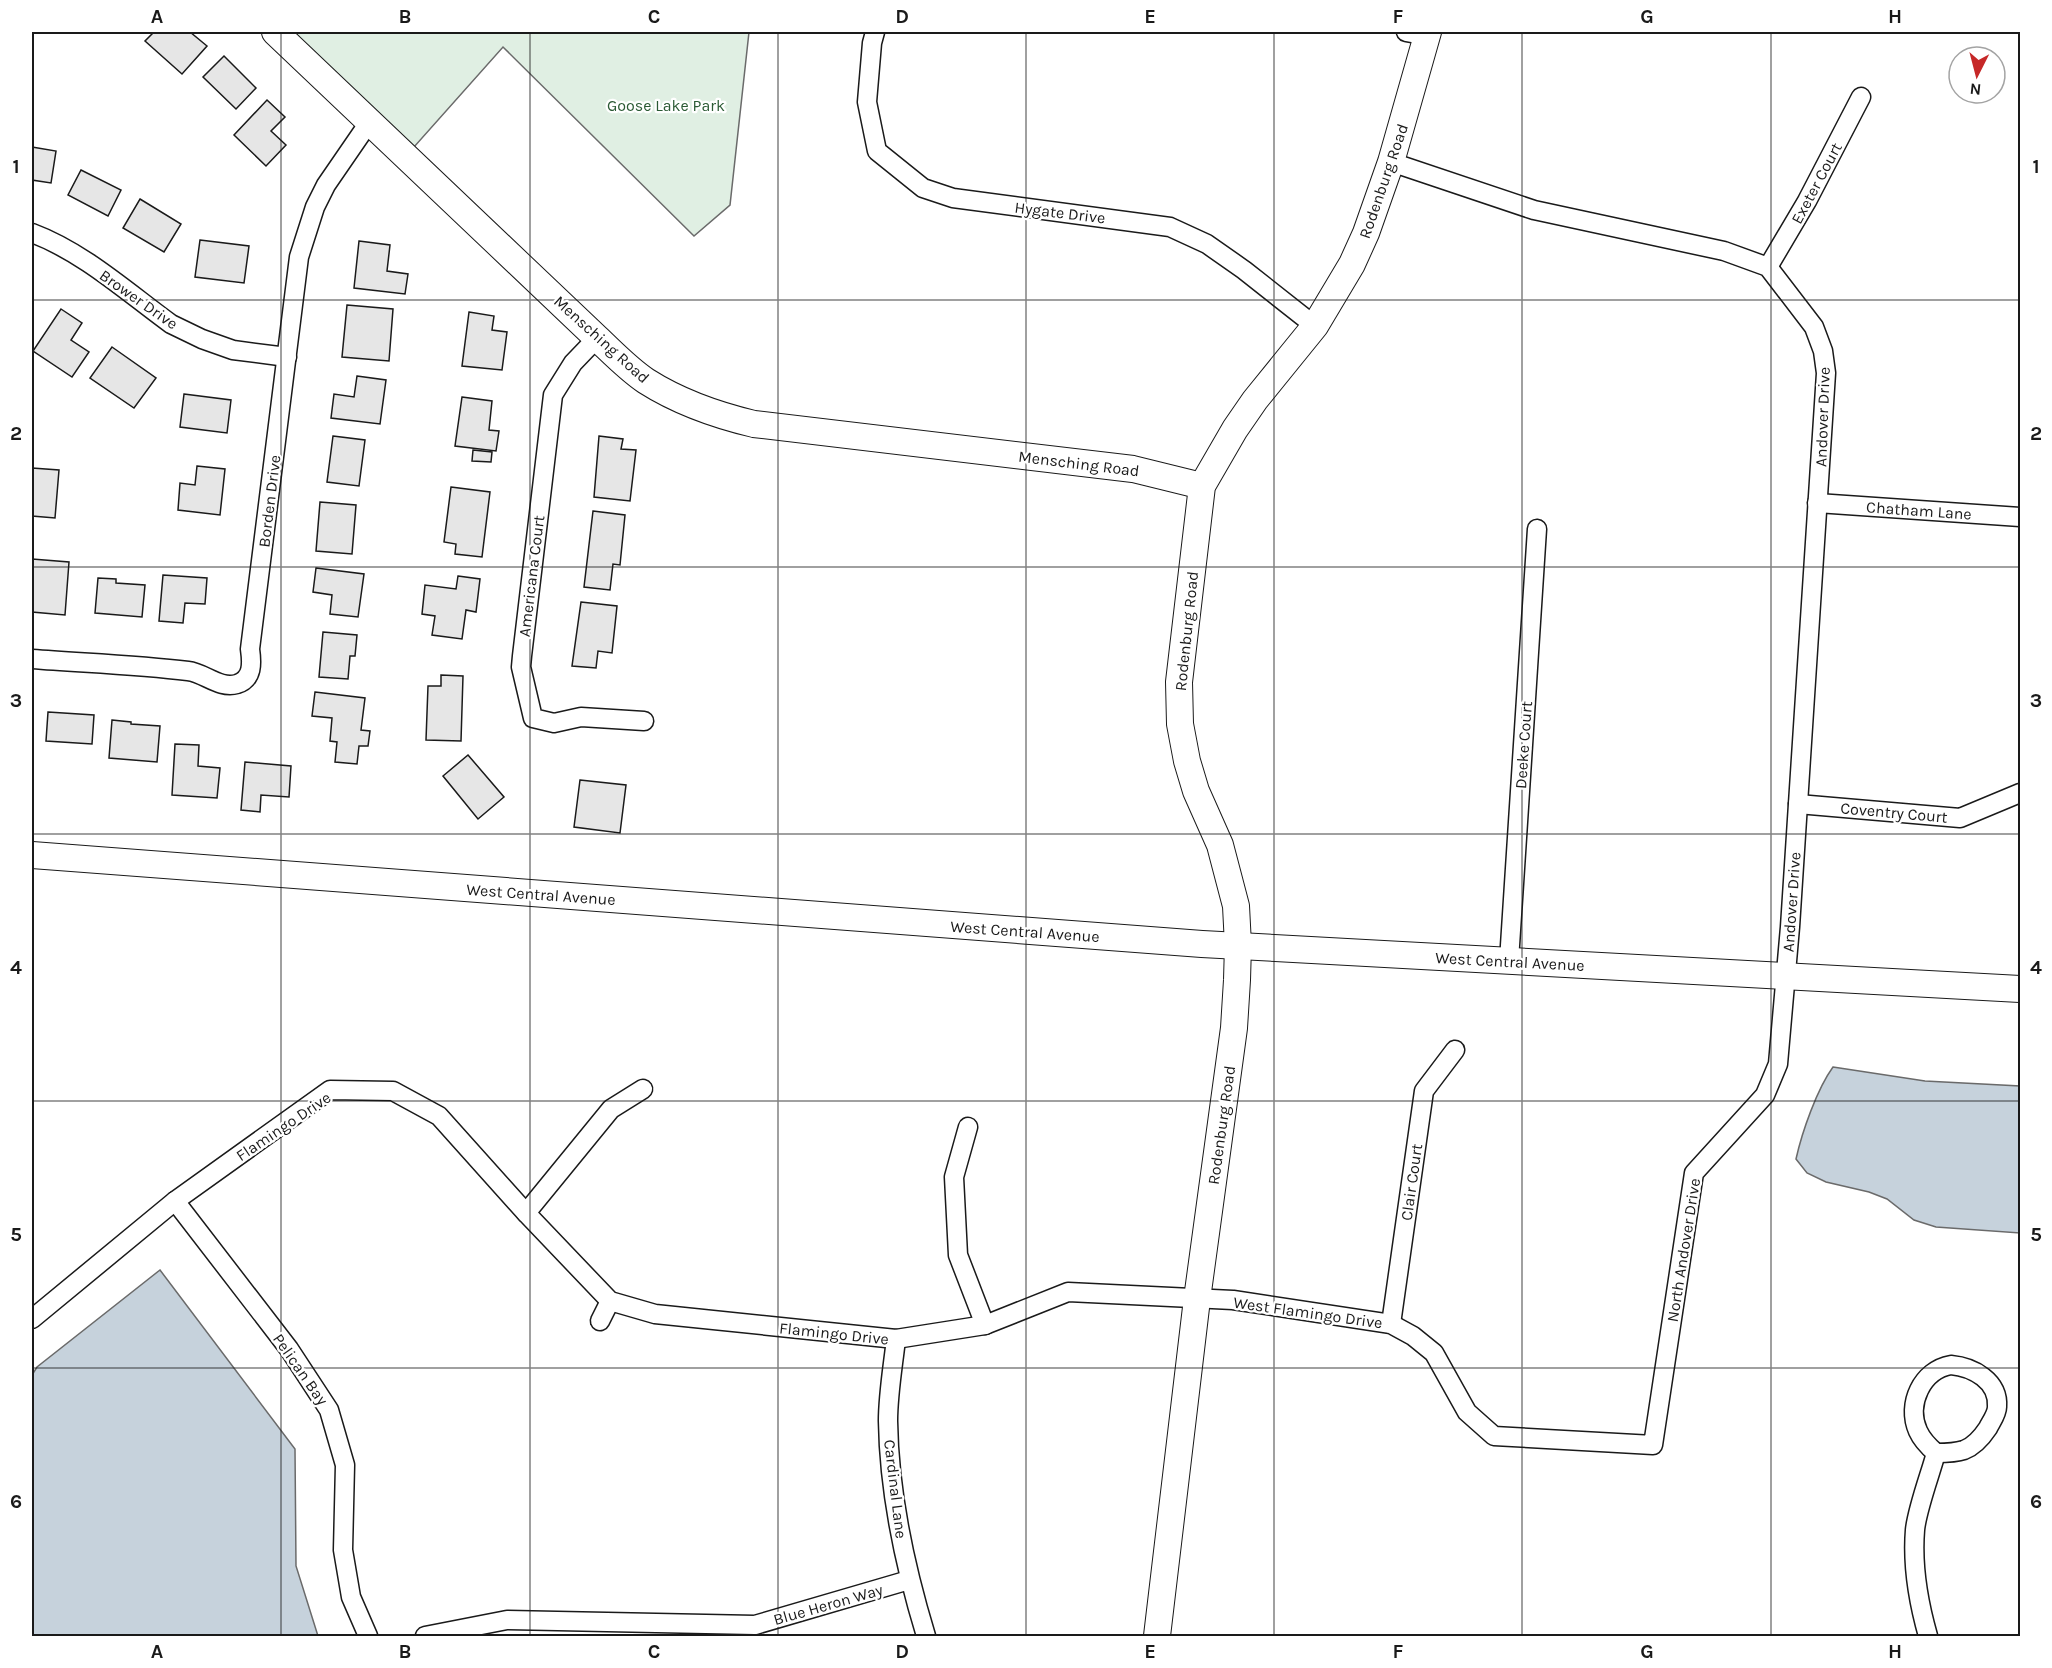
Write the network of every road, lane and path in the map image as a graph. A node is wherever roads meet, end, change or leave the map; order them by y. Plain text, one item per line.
1 (275, 32) edge
2 (875, 32) edge
3 (1421, 33) edge
4 (1861, 97) dead end
5 (370, 121) junction
6 (1391, 162) junction
7 (32, 233) edge
8 (1768, 267) junction
9 (1315, 326) junction
10 (597, 338) junction
11 (287, 357) junction
12 (1202, 486) junction
13 (1817, 503) junction
14 (2020, 517) edge
15 (1537, 529) dead end
16 (32, 659) edge
17 (644, 721) dead end
18 (2020, 793) edge
19 (1798, 804) junction
20 (32, 855) edge
21 (1238, 945) junction
22 (1509, 961) junction
23 (1785, 976) junction
24 (2020, 989) edge
25 (1455, 1050) dead end
26 (643, 1089) dead end
27 (968, 1127) dead end
28 (175, 1201) junction
29 (526, 1213) junction
30 (1197, 1299) junction
31 (610, 1301) junction
32 (32, 1319) edge
33 (600, 1321) dead end
34 (1391, 1324) junction
35 (985, 1325) junction
36 (896, 1339) junction
37 (1653, 1445) joint
38 (1936, 1453) junction
39 (909, 1580) junction
40 (368, 1636) edge
41 (424, 1636) edge
42 (926, 1636) edge
43 (1157, 1636) edge
44 (1928, 1636) edge

1 - 5 street, Mensching Road
2 - 9 street, Hygate Drive
3 - 6 street, Rodenburg Road
4 - 8 street, Exeter Court
5 - 10 street, Mensching Road
5 - 11 street, Borden Drive
6 - 8 street
6 - 9 street, Rodenburg Road
7 - 11 street, Brower Drive
8 - 13 street, Andover Drive
9 - 12 street, Rodenburg Road
10 - 12 street, Mensching Road
10 - 17 street, Americana Court
11 - 16 street, Borden Drive
12 - 21 street, Rodenburg Road
13 - 14 street, Chatham Lane
13 - 19 street, Andover Drive
15 - 22 street, Deeke Court
18 - 19 street, Coventry Court
19 - 23 street, Andover Drive
20 - 21 street, West Central Avenue
21 - 22 street, West Central Avenue
21 - 30 street, Rodenburg Road
22 - 23 street, West Central Avenue
23 - 24 street, West Central Avenue
23 - 37 street, North Andover Drive
25 - 34 street, Clair Court
26 - 29 street
27 - 35 street
28 - 29 street, Flamingo Drive
28 - 32 street, Flamingo Drive
28 - 40 street, Pelican Bay
29 - 31 street, Flamingo Drive
30 - 34 street, West Flamingo Drive
30 - 35 street, Flamingo Drive
30 - 43 street, Rodenburg Road
31 - 33 street
31 - 36 street, Flamingo Drive
34 - 37 street, West Flamingo Drive
35 - 36 street, Flamingo Drive
36 - 39 street, Cardinal Lane
38 - 38 street
38 - 44 street
39 - 41 street, Blue Heron Way
39 - 42 street, Cardinal Lane

